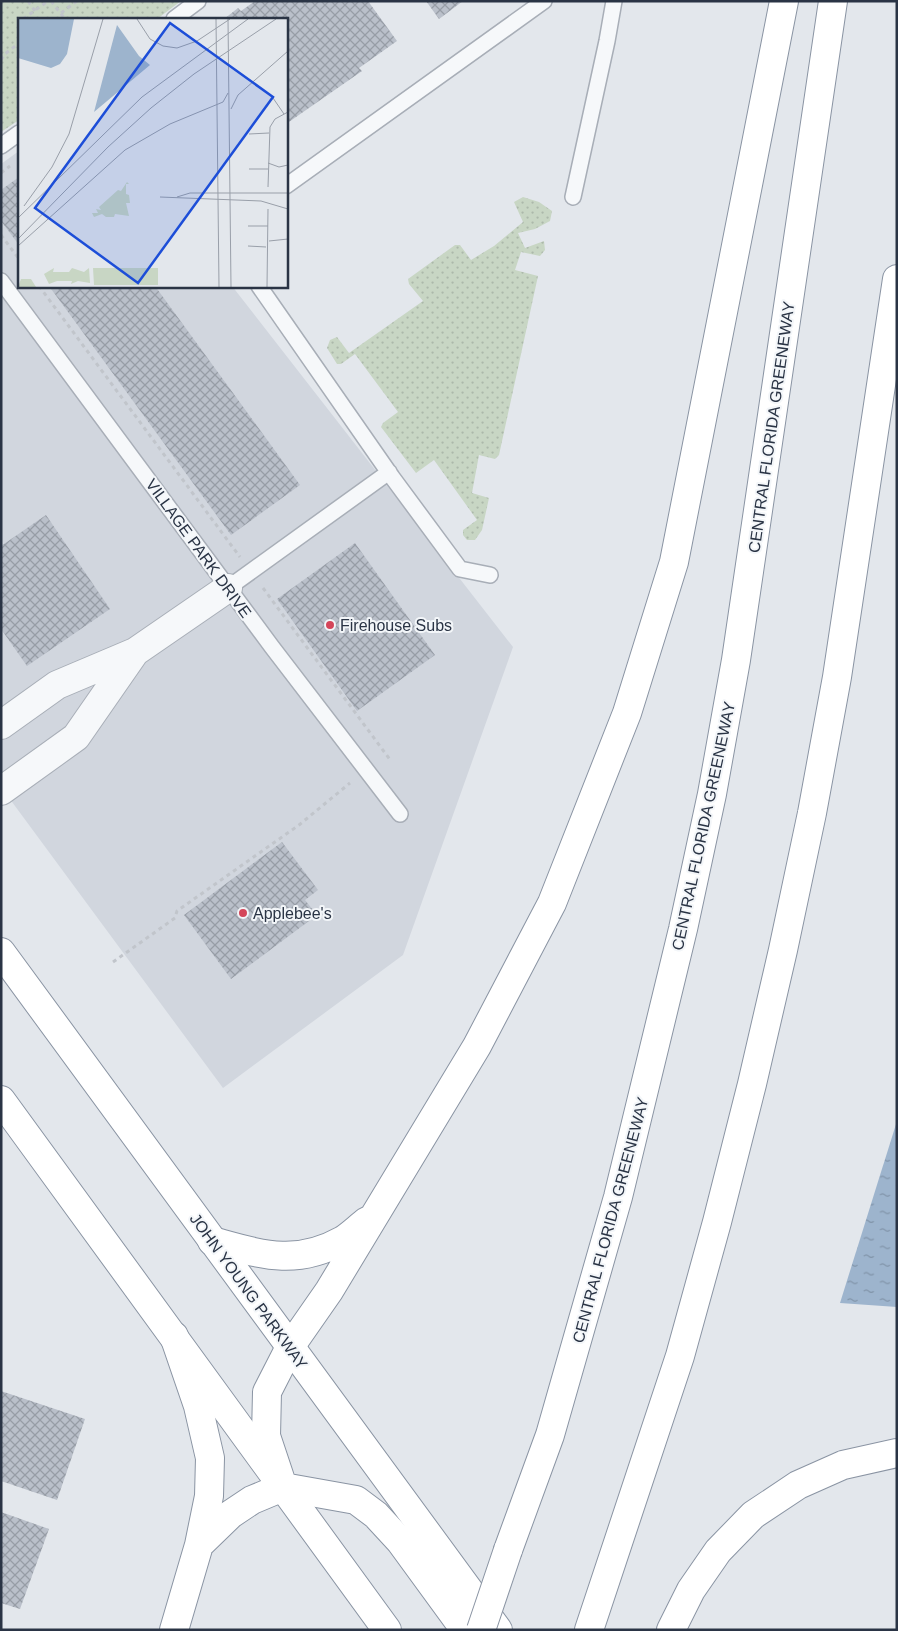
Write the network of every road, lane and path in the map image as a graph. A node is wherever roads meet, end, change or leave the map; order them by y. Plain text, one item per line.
1 (28, 1) edge
2 (50, 1) edge
3 (77, 1) edge
4 (198, 1) edge
5 (544, 1) edge
6 (614, 1) edge
7 (784, 1) edge
8 (833, 1) edge
9 (35, 10) junction
10 (60, 13) junction
11 (24, 18) edge
12 (64, 18) edge
13 (175, 18) edge
14 (18, 44) edge
15 (1, 60) edge
16 (18, 134) edge
17 (1, 146) edge
18 (288, 185) edge
19 (573, 197) dead end
20 (1, 235) edge
21 (18, 258) edge
22 (897, 279) edge
23 (1, 281) edge
24 (40, 288) edge
25 (260, 288) edge
26 (389, 472) junction
27 (251, 572) junction
28 (490, 575) dead end
29 (228, 588) junction
30 (135, 652) junction
31 (1, 726) edge
32 (386, 754) junction
33 (391, 761) dead end
34 (366, 770) junction
35 (1, 791) edge
36 (400, 814) dead end
37 (1, 952) edge
38 (113, 962) dead end
39 (1, 1100) edge
40 (378, 1212) junction
41 (212, 1241) junction
42 (174, 1336) junction
43 (290, 1347) junction
44 (897, 1453) edge
45 (282, 1487) junction
46 (199, 1545) junction
47 (174, 1630) edge
48 (387, 1630) edge
49 (465, 1630) edge
50 (481, 1630) edge
51 (498, 1630) edge
52 (589, 1630) edge
53 (671, 1630) edge

1 - 9 path
2 - 9 path
2 - 10 path
3 - 10 path
4 - 13 lane
5 - 18 lane
6 - 19 lane
7 - 40 highway
8 - 50 highway, CENTRAL FLORIDA GREENEWAY, bridge
9 - 11 path
10 - 12 path
14 - 15 path
16 - 17 lane
20 - 21 path
22 - 52 highway
23 - 29 lane, VILLAGE PARK DRIVE
24 - 27 path
25 - 26 lane
26 - 27 lane
26 - 28 lane
27 - 29 lane
27 - 32 path
29 - 30 street
29 - 34 lane, VILLAGE PARK DRIVE
30 - 31 street
30 - 35 street
32 - 33 path
32 - 34 path
34 - 36 lane, VILLAGE PARK DRIVE
34 - 38 path
37 - 41 highway, JOHN YOUNG PARKWAY
39 - 42 highway
40 - 41 highway
40 - 43 highway
41 - 43 highway, JOHN YOUNG PARKWAY
42 - 45 highway
42 - 46 highway
43 - 45 highway
43 - 51 highway, JOHN YOUNG PARKWAY
44 - 53 highway
45 - 46 highway
45 - 48 highway
45 - 49 highway
46 - 47 highway

